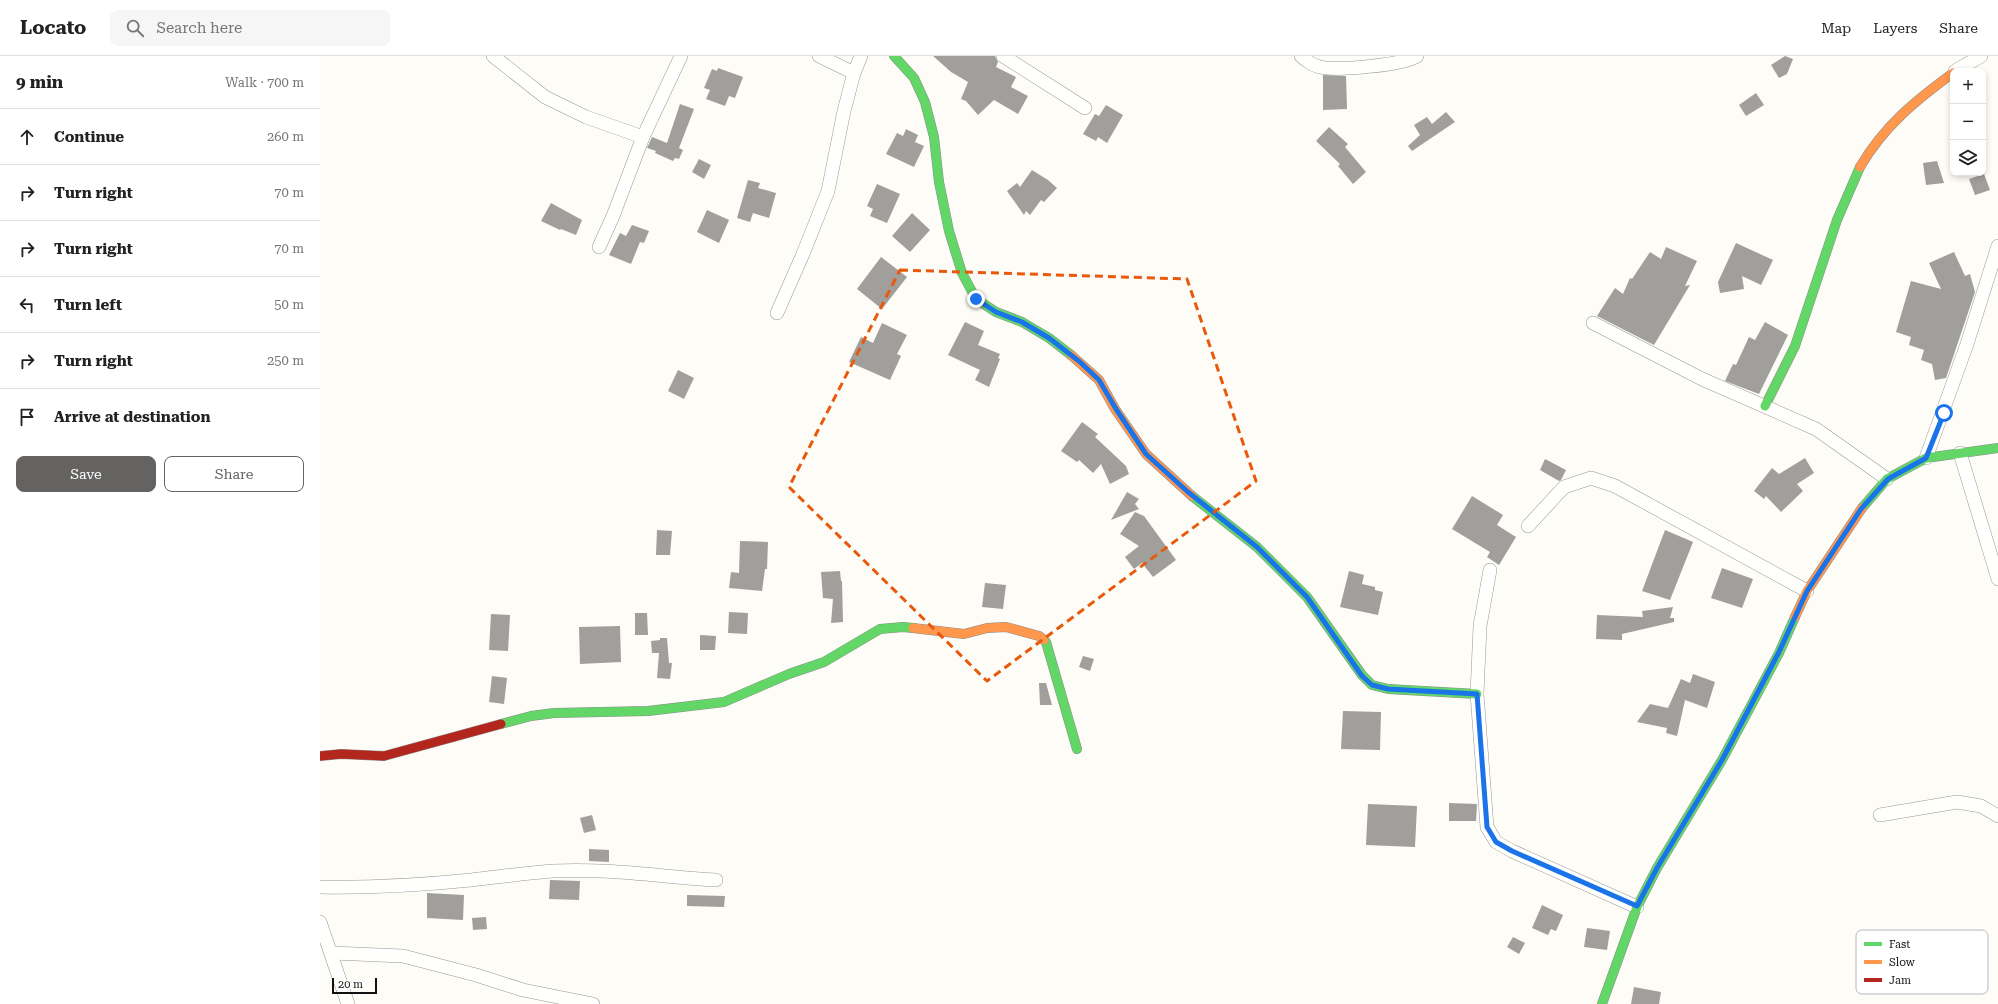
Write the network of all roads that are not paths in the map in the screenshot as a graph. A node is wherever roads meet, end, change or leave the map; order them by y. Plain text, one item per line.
1 (493, 56) edge
2 (681, 56) edge
3 (819, 56) edge
4 (861, 56) edge
5 (894, 56) edge
6 (1003, 56) edge
7 (1301, 56) edge
8 (1417, 56) edge
9 (1981, 56) edge
10 (1961, 68) edge
11 (854, 73) junction
12 (1950, 75) edge
13 (1085, 108) dead end
14 (643, 137) junction
15 (1998, 246) edge
16 (599, 247) dead end
17 (777, 313) dead end
18 (1593, 323) dead end
19 (1765, 406) junction
20 (1998, 448) edge
21 (1960, 454) junction
22 (1926, 458) junction
23 (1888, 479) junction
24 (1528, 526) dead end
25 (1490, 570) dead end
26 (1998, 579) edge
27 (1807, 591) junction
28 (1477, 694) junction
29 (1077, 749) dead end
30 (320, 756) edge
31 (1880, 815) dead end
32 (1998, 816) edge
33 (716, 880) dead end
34 (320, 888) edge
35 (1637, 906) junction
36 (320, 922) edge
37 (332, 953) junction
38 (348, 1004) edge
39 (593, 1004) edge
40 (1602, 1004) edge

1 - 14 street
2 - 14 street
3 - 11 street
4 - 11 street
5 - 28 street
6 - 13 street
7 - 8 street
9 - 10 street
11 - 17 street
12 - 19 street
14 - 16 street
15 - 22 street
18 - 19 street
19 - 23 street
20 - 21 street
21 - 22 street
21 - 26 street
22 - 23 street
23 - 27 street
24 - 27 street
25 - 28 street
27 - 35 street
28 - 35 street
29 - 30 street
31 - 32 street
33 - 34 street
35 - 40 street
36 - 37 street
37 - 38 street
37 - 39 street

